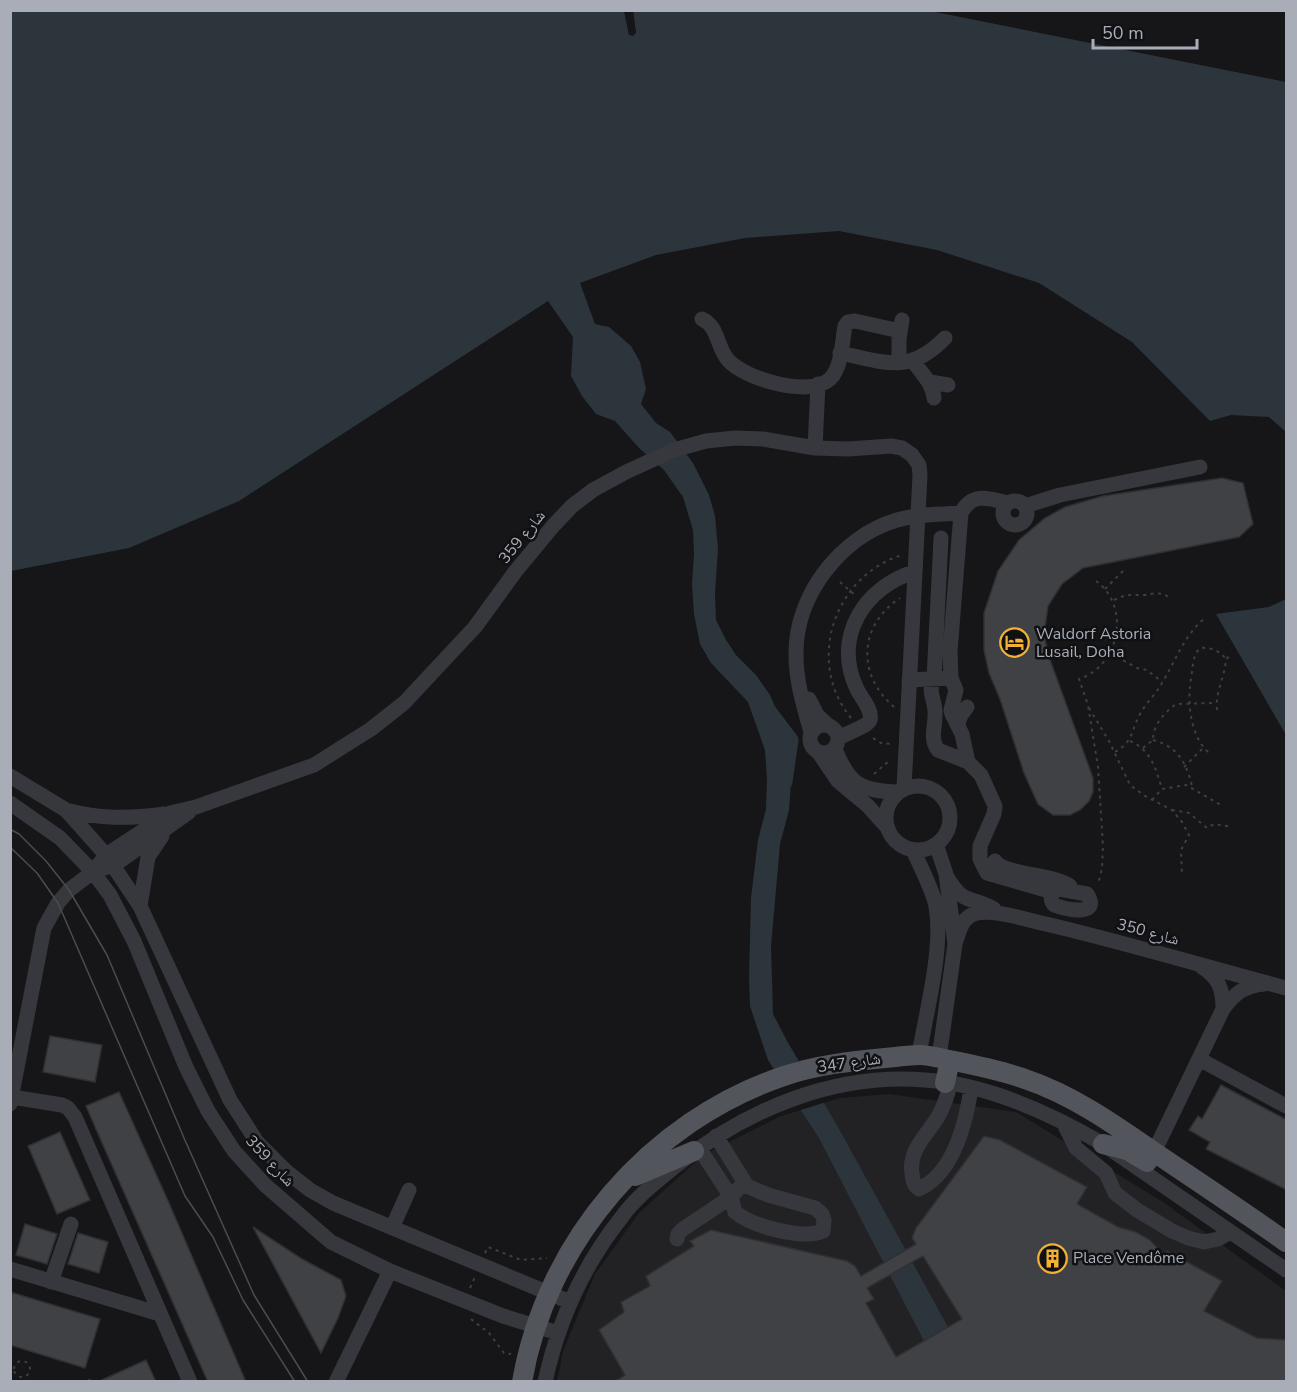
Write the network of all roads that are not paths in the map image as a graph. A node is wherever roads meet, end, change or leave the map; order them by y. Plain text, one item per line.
1 (702, 319) dead end
2 (945, 338) dead end
3 (840, 353) junction
4 (906, 362) junction
5 (930, 382) junction
6 (818, 384) junction
7 (948, 385) dead end
8 (934, 398) dead end
9 (814, 448) junction
10 (1200, 466) dead end
11 (1008, 503) junction
12 (1025, 506) junction
13 (961, 518) junction
14 (941, 538) dead end
15 (908, 574) junction
16 (951, 678) junction
17 (934, 679) junction
18 (909, 680) junction
19 (933, 701) junction
20 (908, 702) junction
21 (960, 704) junction
22 (828, 725) junction
23 (812, 732) junction
24 (837, 743) junction
25 (819, 753) junction
26 (968, 762) junction
27 (10, 776) edge
28 (901, 790) junction
29 (10, 803) edge
30 (66, 810) junction
31 (169, 820) junction
32 (886, 826) junction
33 (936, 844) junction
34 (913, 849) junction
35 (110, 860) junction
36 (995, 861) dead end
37 (93, 872) junction
38 (946, 874) junction
39 (1073, 891) junction
40 (1053, 892) junction
41 (140, 906) junction
42 (1069, 909) junction
43 (999, 913) junction
44 (1064, 928) junction
45 (955, 944) junction
46 (1197, 964) junction
47 (1268, 983) junction
48 (1287, 988) edge
49 (1223, 1009) junction
50 (919, 1055) junction
51 (944, 1059) junction
52 (1199, 1059) junction
53 (947, 1084) junction
54 (971, 1088) junction
55 (11, 1100) edge
56 (1287, 1106) edge
57 (1063, 1122) junction
58 (716, 1136) junction
59 (1103, 1144) junction
60 (696, 1149) junction
61 (1154, 1152) junction
62 (621, 1182) junction
63 (747, 1186) junction
64 (410, 1190) dead end
65 (730, 1197) junction
66 (1241, 1210) junction
67 (71, 1224) dead end
68 (392, 1228) junction
69 (1230, 1232) junction
70 (677, 1239) dead end
71 (1287, 1242) edge
72 (10, 1269) edge
73 (1287, 1270) edge
74 (390, 1271) junction
75 (51, 1282) junction
76 (549, 1292) junction
77 (570, 1302) junction
78 (160, 1314) junction
79 (535, 1325) junction
80 (558, 1333) junction
81 (190, 1382) edge
82 (336, 1382) edge
83 (522, 1382) edge
84 (545, 1382) edge

1 - 6 street
2 - 4 street
3 - 4 street
3 - 4 street
3 - 6 street
4 - 5 street
5 - 7 street
5 - 8 street
6 - 9 street
9 - 15 street, شارع 359
9 - 31 street, شارع 359
10 - 12 street
11 - 12 street
11 - 12 street
11 - 13 street
13 - 16 street
13 - 22 street
13 - 23 street
14 - 17 street
15 - 18 street
15 - 24 street
16 - 17 street
16 - 21 street
17 - 18 street
17 - 19 street
18 - 20 street
19 - 20 street
19 - 21 street
19 - 26 street
20 - 28 street
21 - 26 street
22 - 23 street
22 - 24 street
23 - 25 street
24 - 25 street
24 - 28 street
25 - 32 street
26 - 40 street
27 - 30 street, شارع 359
28 - 32 street
28 - 33 street
29 - 37 street, شارع 359
30 - 31 street, شارع 359
30 - 35 street, شارع 359
31 - 35 street, شارع 359
31 - 41 street, شارع 359
32 - 34 street
33 - 34 street
33 - 38 street
34 - 50 street
35 - 37 street, شارع 359
35 - 41 street, شارع 359
36 - 39 street
37 - 55 street
37 - 74 street, شارع 359
38 - 43 street
38 - 45 street
39 - 40 street
39 - 42 street
40 - 42 street
41 - 68 street, شارع 359
42 - 44 street
43 - 44 street, شارع 350
43 - 45 street
44 - 46 street, شارع 350
45 - 51 street
46 - 47 street, شارع 350
46 - 49 street
47 - 48 street, شارع 350
47 - 49 street
49 - 52 street
50 - 51 main road, شارع 347
50 - 62 main road, شارع 347
51 - 53 main road
51 - 61 main road, شارع 347
52 - 56 street
52 - 61 street
53 - 54 street, شارع 347
53 - 54 street
53 - 58 street, شارع 347
54 - 57 street, شارع 347
55 - 78 street
57 - 59 street, شارع 347
57 - 69 street
58 - 60 street, شارع 347
58 - 63 street
59 - 66 main road
59 - 69 street, شارع 347
60 - 62 main road
60 - 65 street
60 - 77 street, شارع 347
61 - 66 main road, شارع 347
62 - 76 main road, شارع 347
63 - 65 street
63 - 65 street
64 - 68 street
65 - 70 street
66 - 71 main road, شارع 347
67 - 75 street
68 - 76 street, شارع 359
69 - 73 street, شارع 347
72 - 75 street
74 - 79 street, شارع 359
74 - 82 street
75 - 78 street
76 - 77 street, شارع 359
76 - 79 main road, شارع 347
77 - 80 street, شارع 347
78 - 81 street
79 - 80 street, شارع 359
79 - 83 main road, شارع 347
80 - 84 street, شارع 347

